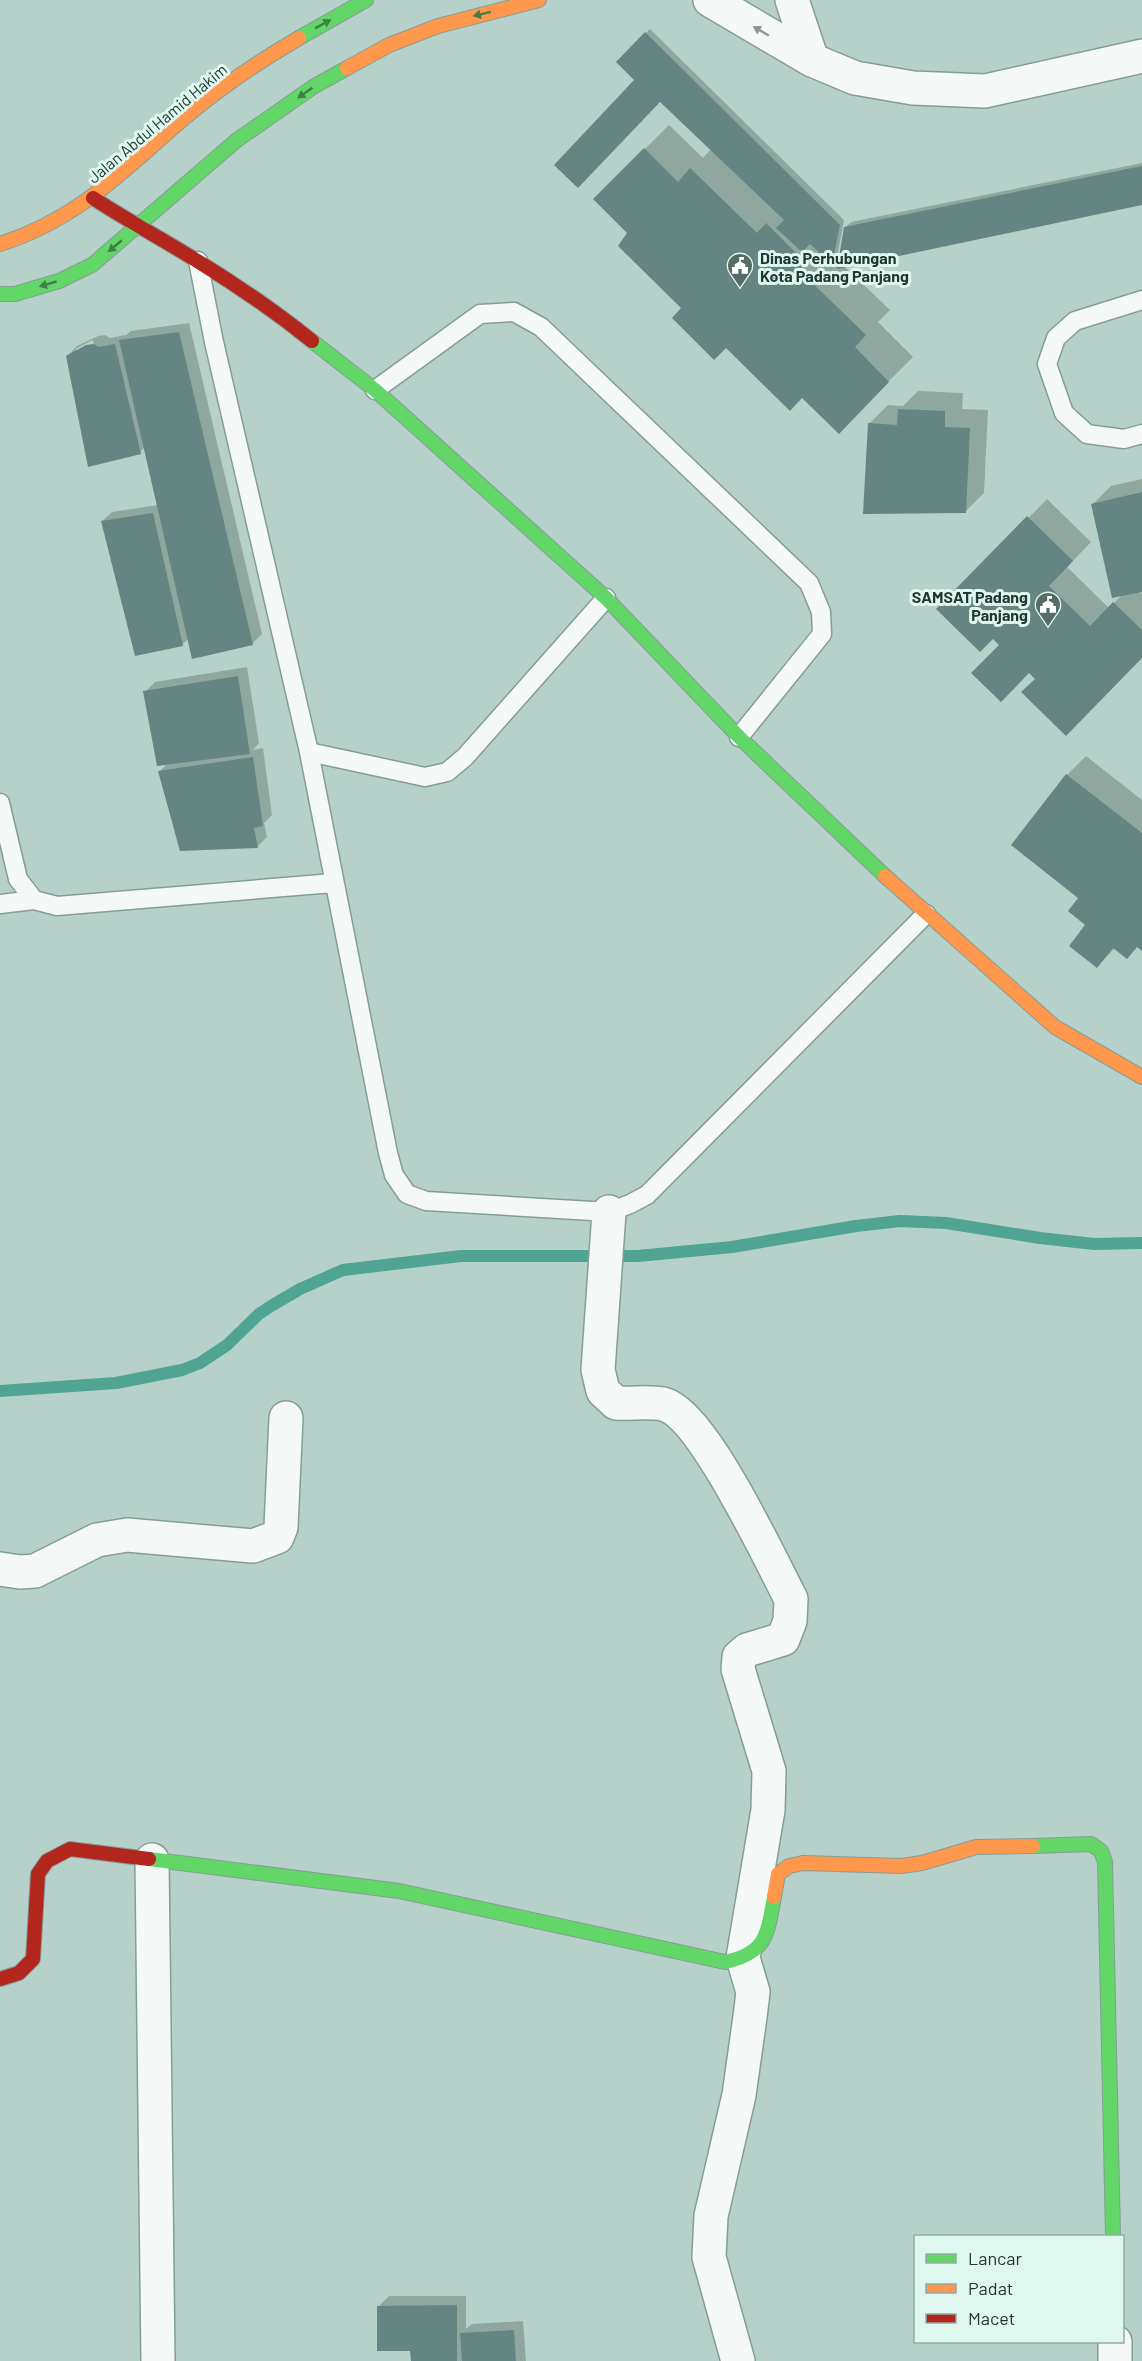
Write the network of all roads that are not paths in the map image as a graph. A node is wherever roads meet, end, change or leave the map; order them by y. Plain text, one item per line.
1 (366, 0) edge
2 (539, 0) edge
3 (710, 0) edge
4 (792, 0) edge
5 (1142, 56) edge
6 (812, 60) junction
7 (93, 198) junction
8 (137, 227) junction
9 (0, 244) edge
10 (198, 261) junction
11 (0, 294) edge
12 (1142, 300) edge
13 (375, 390) junction
14 (1142, 434) edge
15 (606, 598) junction
16 (739, 737) junction
17 (309, 752) junction
18 (0, 803) edge
19 (333, 883) junction
20 (34, 900) junction
21 (0, 904) edge
22 (926, 914) junction
23 (1142, 1077) edge
24 (609, 1212) junction
25 (286, 1418) dead end
26 (0, 1569) edge
27 (152, 1860) junction
28 (742, 1958) junction
29 (0, 1979) edge
30 (1113, 2235) edge
31 (1115, 2343) edge
32 (158, 2361) edge
33 (738, 2361) edge
34 (1115, 2361) edge

7 -> 1 main road, Jalan Abdul Hamid Hakim
2 -> 8 main road
6 -> 3 street
4 - 6 street
5 - 6 street
7 - 8 main road
7 - 9 main road, Jalan Abdul Hamid Hakim
8 - 10 main road
8 -> 11 main road
10 - 13 main road
10 - 17 lane
12 - 14 lane
13 - 15 main road
13 - 16 lane
15 - 16 main road
15 - 17 lane
16 - 22 main road
17 - 19 lane
18 - 20 lane
19 - 20 lane
19 - 24 lane
20 - 21 lane
22 - 23 main road
22 - 24 lane
24 - 28 street
25 - 26 street
27 - 28 main road
27 - 29 main road
27 - 32 street
28 - 30 main road
28 - 33 street
31 - 34 street

